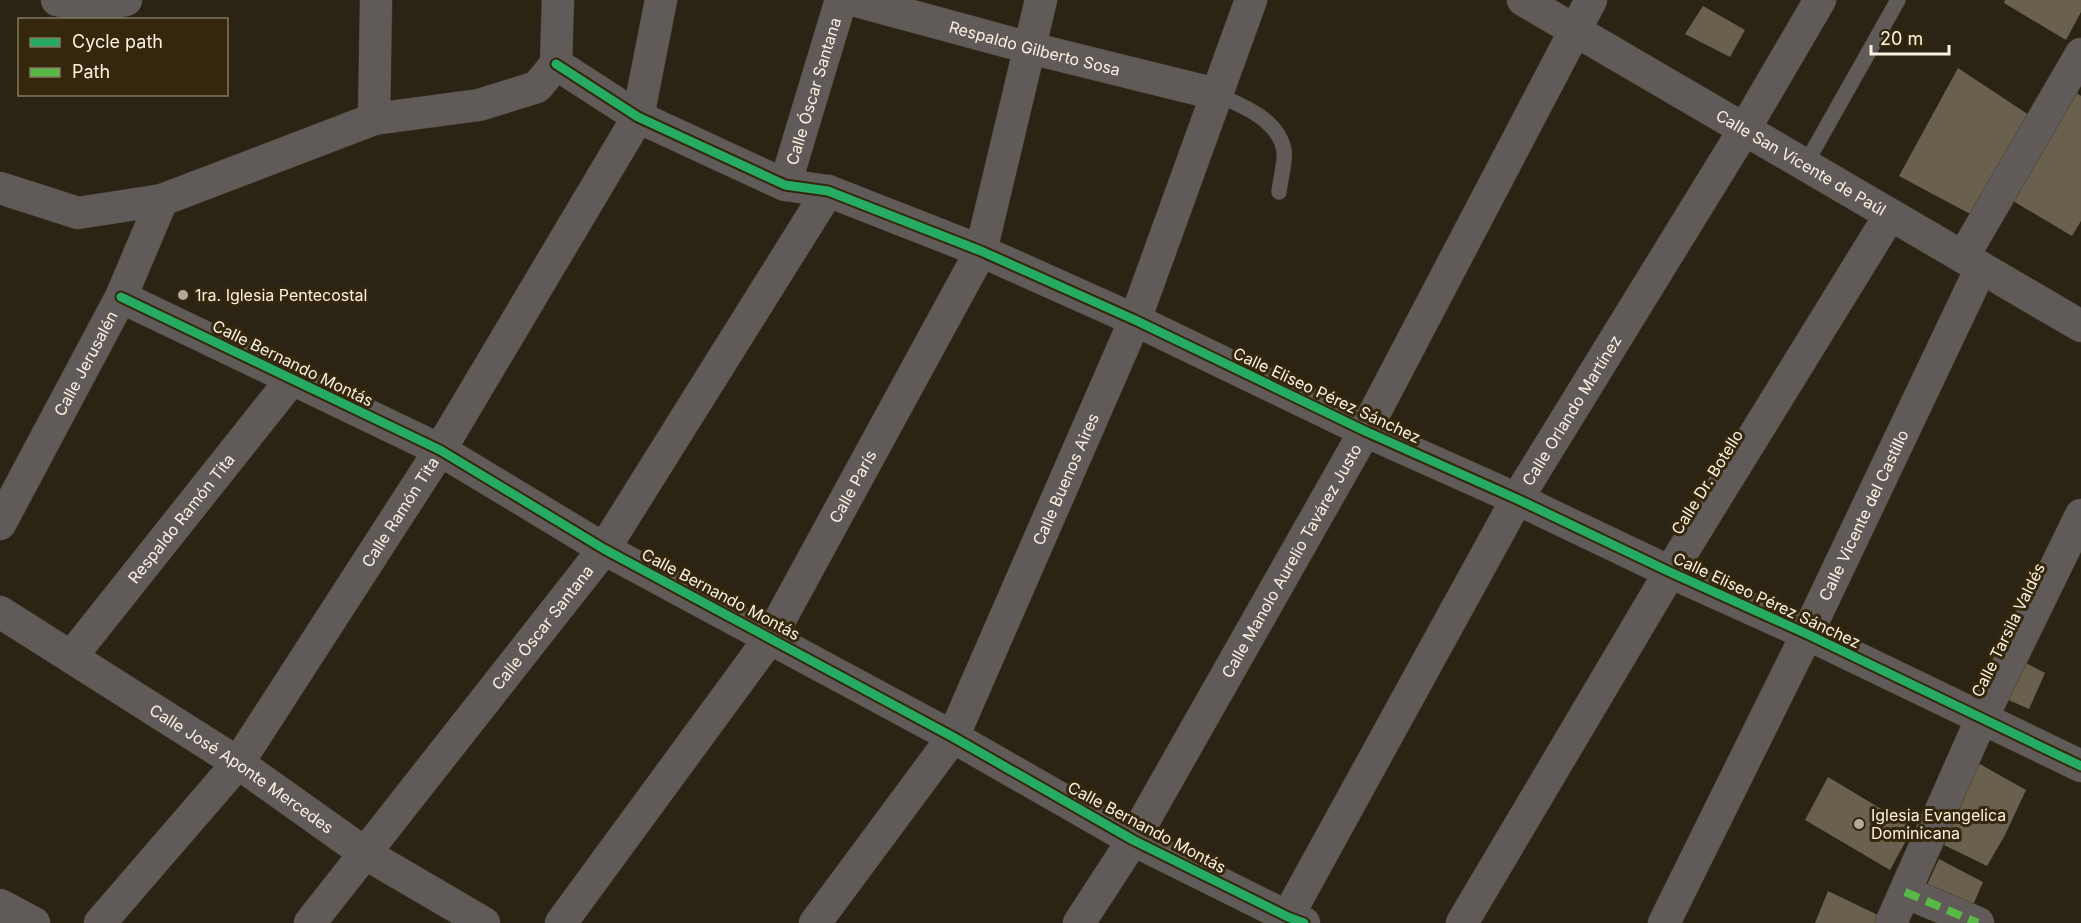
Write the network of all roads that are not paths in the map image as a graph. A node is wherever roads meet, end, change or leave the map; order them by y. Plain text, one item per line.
1 (57, 0) edge
2 (126, 0) edge
3 (376, 0) edge
4 (558, 0) edge
5 (661, 0) edge
6 (841, 0) edge
7 (853, 0) edge
8 (1041, 0) edge
9 (1251, 0) edge
10 (1523, 0) edge
11 (1591, 0) edge
12 (1820, 0) edge
13 (1899, 0) edge
14 (1576, 30) junction
15 (1030, 48) junction
16 (2081, 54) edge
17 (556, 64) junction
18 (1216, 94) junction
19 (638, 117) junction
20 (374, 119) junction
21 (1744, 130) junction
22 (1805, 165) junction
23 (785, 185) junction
24 (0, 189) edge
25 (828, 190) junction
26 (1278, 192) dead end
27 (162, 200) junction
28 (1890, 215) junction
29 (981, 251) junction
30 (1972, 262) junction
31 (121, 297) junction
32 (1136, 320) junction
33 (2081, 326) edge
34 (292, 379) junction
35 (1365, 431) junction
36 (440, 450) junction
37 (1517, 499) junction
38 (2081, 515) edge
39 (0, 524) edge
40 (2074, 548) edge
41 (604, 549) junction
42 (1670, 572) junction
43 (0, 612) edge
44 (1807, 634) junction
45 (770, 638) junction
46 (71, 657) junction
47 (1981, 720) junction
48 (953, 737) junction
49 (238, 763) junction
50 (2081, 766) edge
51 (1132, 840) junction
52 (366, 854) junction
53 (1905, 892) junction
54 (0, 905) edge
55 (1292, 921) edge
56 (34, 923) edge
57 (100, 923) edge
58 (310, 923) edge
59 (484, 923) edge
60 (561, 923) edge
61 (815, 923) edge
62 (1079, 923) edge
63 (1462, 923) edge
64 (1664, 923) edge
65 (1891, 923) edge
66 (1978, 923) edge

1 - 2 street
3 - 20 street
4 - 17 street
5 - 19 street, Calle Ramón Tita
6 - 23 street, Calle Óscar Santana
7 - 15 street, Respaldo Gilberto Sosa
8 - 15 street, Calle París
9 - 18 street, Calle Buenos Aires
10 - 14 street, Calle San Vicente de Paúl
11 - 14 street, Calle Manolo Aurelio Tavárez Justo
12 - 21 street, Calle Orlando Martínez
13 - 22 lane
14 - 21 street, Calle San Vicente de Paúl
14 - 35 street, Calle Manolo Aurelio Tavárez Justo
15 - 18 street, Respaldo Gilberto Sosa
15 - 29 street, Calle París
16 - 30 street, Calle Vicente del Castillo
17 - 19 street, Calle Eliseo Pérez Sánchez
17 - 20 street
18 - 26 lane
18 - 32 street, Calle Buenos Aires
19 - 23 street, Calle Eliseo Pérez Sánchez
19 - 36 street, Calle Ramón Tita
20 - 27 street
21 - 22 street, Calle San Vicente de Paúl
21 - 37 street, Calle Orlando Martínez
22 - 28 street, Calle San Vicente de Paúl
23 - 25 street, Calle Eliseo Pérez Sánchez
24 - 27 street
25 - 29 street, Calle Eliseo Pérez Sánchez
25 - 41 street, Calle Óscar Santana
27 - 31 street, Calle Jerusalén
28 - 30 street, Calle San Vicente de Paúl
28 - 42 street, Calle Dr. Botello
29 - 32 street, Calle Eliseo Pérez Sánchez
29 - 45 street, Calle París
30 - 33 street, Calle San Vicente de Paúl
30 - 44 street, Calle Vicente del Castillo
31 - 34 street, Calle Bernando Montás
31 - 39 street, Calle Jerusalén
32 - 35 street, Calle Eliseo Pérez Sánchez
32 - 48 street, Calle Buenos Aires
34 - 36 street, Calle Bernando Montás
34 - 46 street, Respaldo Ramón Tita
35 - 37 street, Calle Eliseo Pérez Sánchez
35 - 51 street, Calle Manolo Aurelio Tavárez Justo
36 - 41 street, Calle Bernando Montás
36 - 49 street, Calle Ramón Tita
37 - 42 street, Calle Eliseo Pérez Sánchez
37 - 55 street, Calle Orlando Martínez
38 - 40 street, Calle Tarsila Valdés
40 - 47 street, Calle Tarsila Valdés
41 - 45 street, Calle Bernando Montás
41 - 52 street, Calle Óscar Santana
42 - 44 street, Calle Eliseo Pérez Sánchez
42 - 63 street, Calle Dr. Botello
43 - 46 street, Calle José Aponte Mercedes
44 - 47 street, Calle Eliseo Pérez Sánchez
44 - 64 street, Calle Vicente del Castillo
45 - 48 street, Calle Bernando Montás
45 - 60 street, Calle París
46 - 49 street, Calle José Aponte Mercedes
47 - 50 street, Calle Eliseo Pérez Sánchez
47 - 53 street, Calle Tarsila Valdés
48 - 51 street, Calle Bernando Montás
48 - 61 street, Calle Buenos Aires
49 - 52 street, Calle José Aponte Mercedes
49 - 57 street, Calle Ramón Tita
51 - 55 street, Calle Bernando Montás
51 - 62 street, Calle Manolo Aurelio Tavárez Justo
52 - 58 street, Calle Óscar Santana
52 - 59 street, Calle José Aponte Mercedes
53 - 65 street, Calle Tarsila Valdés
53 - 66 street
54 - 56 street

